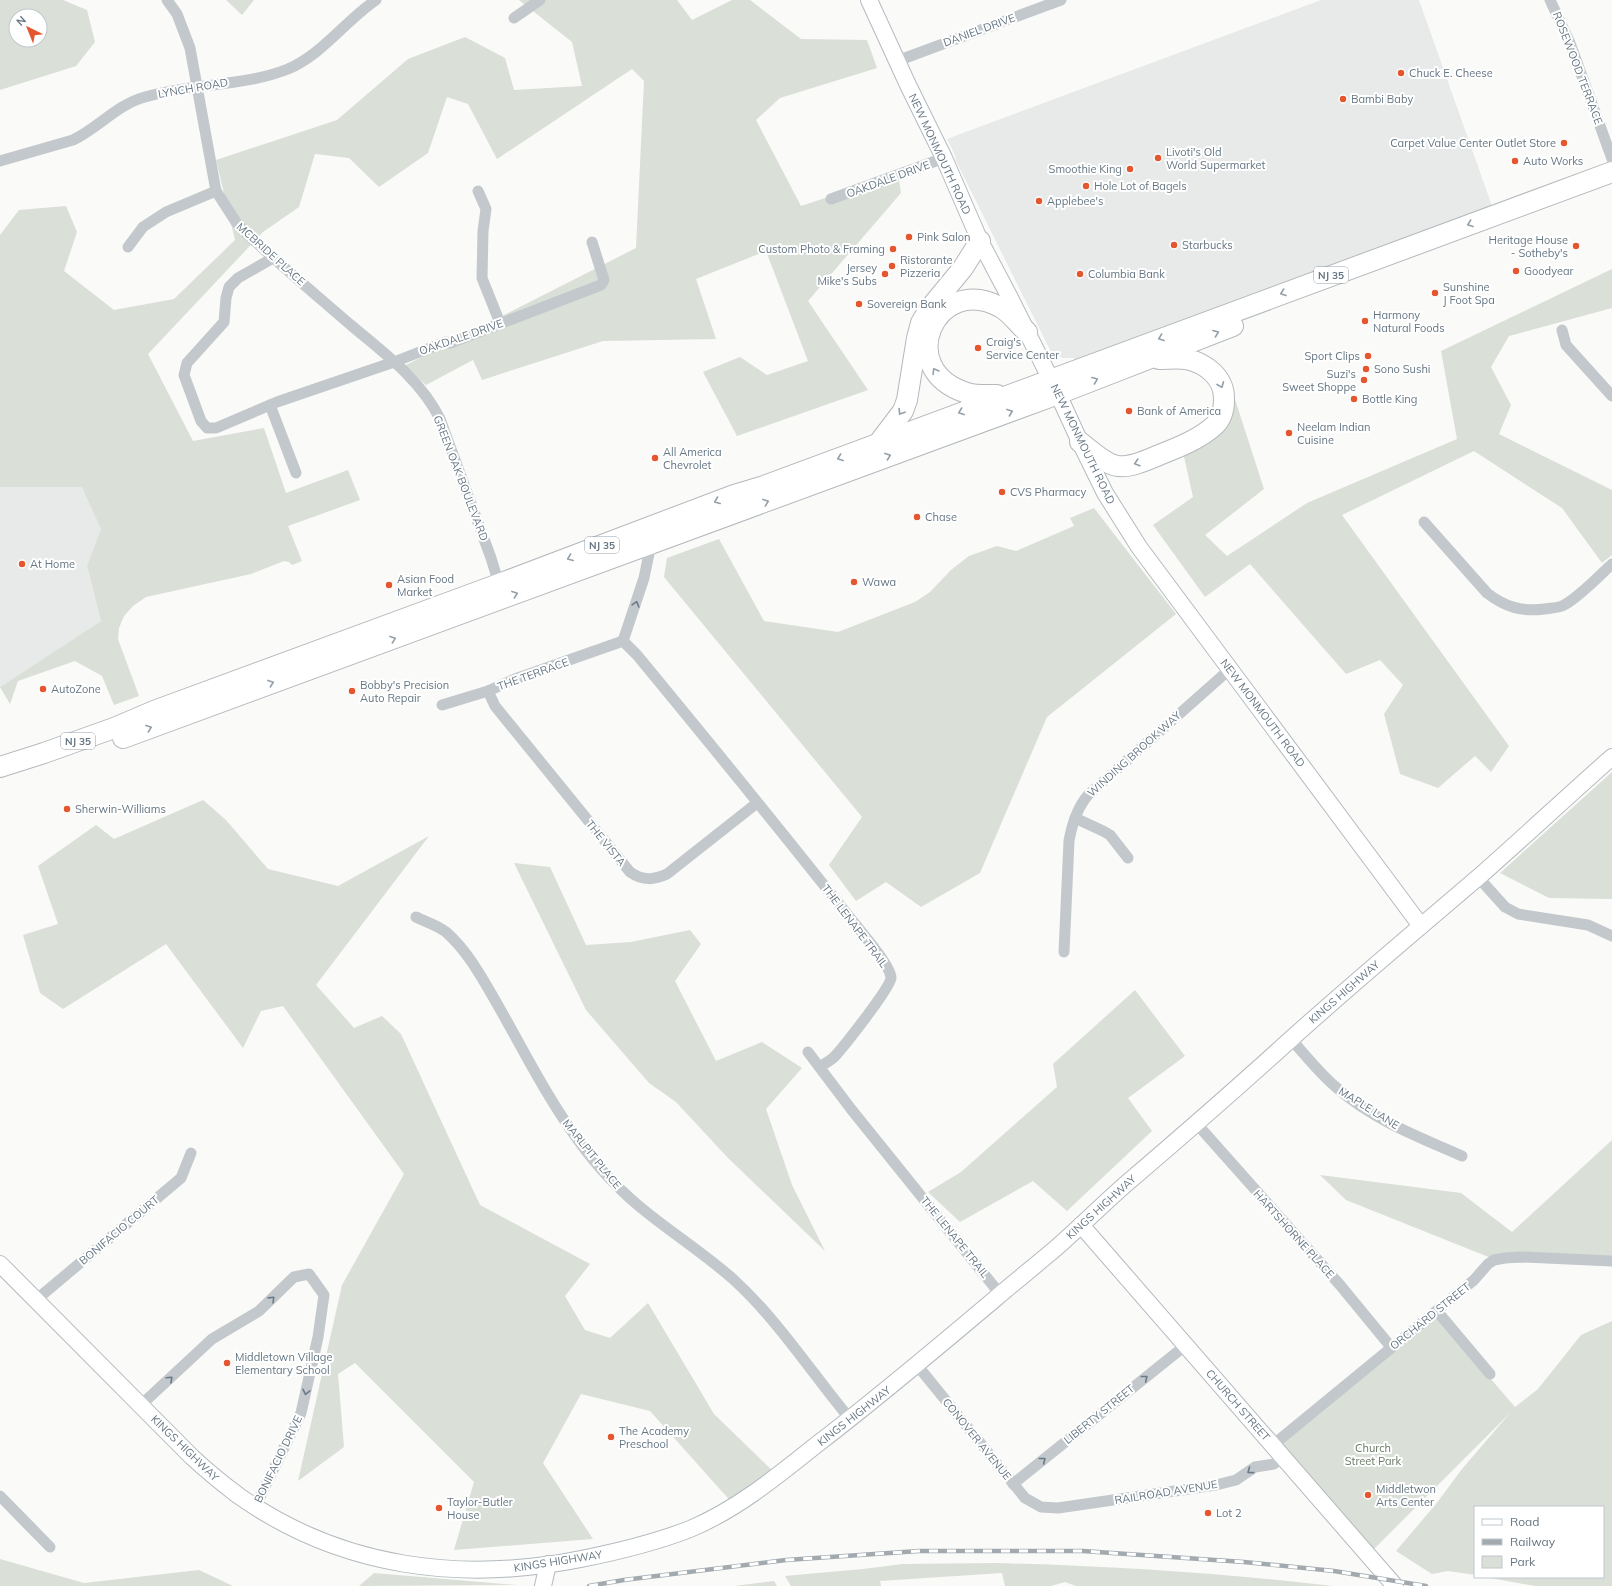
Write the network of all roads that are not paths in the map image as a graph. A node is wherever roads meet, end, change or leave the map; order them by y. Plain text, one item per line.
1 (167, 0) edge
2 (376, 0) edge
3 (540, 0) edge
4 (869, 0) edge
5 (1061, 0) edge
6 (1550, 0) edge
7 (514, 18) dead end
8 (897, 61) junction
9 (198, 87) junction
10 (944, 158) junction
11 (1612, 159) edge
12 (0, 161) edge
13 (1612, 172) edge
14 (1612, 186) edge
15 (478, 190) dead end
16 (216, 191) junction
17 (831, 199) dead end
18 (980, 241) junction
19 (592, 242) dead end
20 (128, 247) dead end
21 (273, 258) junction
22 (500, 324) junction
23 (1562, 330) dead end
24 (1027, 332) junction
25 (1151, 358) junction
26 (394, 362) junction
27 (1054, 387) junction
28 (1007, 395) junction
29 (1612, 396) edge
30 (274, 404) junction
31 (1080, 442) junction
32 (878, 444) junction
33 (296, 473) dead end
34 (1424, 522) dead end
35 (651, 544) junction
36 (1612, 564) edge
37 (499, 584) junction
38 (624, 641) junction
39 (1230, 669) junction
40 (488, 691) junction
41 (442, 706) dead end
42 (1612, 757) edge
43 (0, 767) edge
44 (0, 780) edge
45 (757, 803) junction
46 (1075, 818) junction
47 (1128, 858) dead end
48 (1478, 877) junction
49 (416, 917) dead end
50 (1421, 926) junction
51 (1612, 936) edge
52 (1064, 952) dead end
53 (1290, 1039) junction
54 (808, 1052) dead end
55 (820, 1068) junction
56 (1196, 1123) junction
57 (191, 1153) dead end
58 (1462, 1156) dead end
59 (1081, 1224) junction
60 (1612, 1261) edge
61 (0, 1264) edge
62 (1000, 1294) junction
63 (36, 1300) junction
64 (1437, 1311) junction
65 (1186, 1345) junction
66 (1391, 1347) junction
67 (917, 1365) junction
68 (1490, 1374) dead end
69 (141, 1405) junction
70 (850, 1419) junction
71 (1278, 1451) junction
72 (1013, 1484) junction
73 (0, 1496) edge
74 (255, 1507) junction
75 (1041, 1507) joint
76 (50, 1547) dead end
77 (548, 1564) junction
78 (543, 1586) edge
79 (1395, 1586) edge

1 - 9 street, MCBRIDE PLACE
2 - 9 street, LYNCH ROAD
3 - 7 street
4 - 8 main road, NEW MONMOUTH ROAD
5 - 8 street, DANIEL DRIVE
6 - 11 street, ROSEWOOD TERRACE
8 - 10 main road, NEW MONMOUTH ROAD
9 - 12 street, LYNCH ROAD
9 - 16 street, MCBRIDE PLACE
10 - 17 street, OAKDALE DRIVE
10 - 18 main road, NEW MONMOUTH ROAD
13 -> 27 highway, NJ 35
25 -> 14 highway, NJ 35
15 - 22 street
16 - 20 street
16 - 21 street, MCBRIDE PLACE
18 - 24 main road, NEW MONMOUTH ROAD
18 -> 32 highway
19 - 22 street, OAKDALE DRIVE
21 - 26 street, MCBRIDE PLACE
21 - 30 street, OAKDALE DRIVE
22 - 26 street, OAKDALE DRIVE
23 - 29 street
24 - 27 main road, NEW MONMOUTH ROAD
28 -> 24 highway
27 -> 25 highway, NJ 35
25 -> 31 highway
26 - 30 street, OAKDALE DRIVE
26 - 37 street, GREEN OAK BOULEVARD
27 - 28 highway, NJ 35
27 - 31 main road, NEW MONMOUTH ROAD
35 -> 27 highway, NJ 35
28 -> 32 highway, NJ 35
30 - 33 street
31 - 39 main road, NEW MONMOUTH ROAD
32 -> 37 highway, NJ 35
34 - 36 street
38 -> 35 street
44 -> 35 highway, NJ 35
37 - 43 highway, NJ 35
38 - 40 street, THE TERRACE
38 - 45 street, THE LENAPE TRAIL
39 - 46 street, WINDING BROOK WAY
39 - 50 main road, NEW MONMOUTH ROAD
40 - 41 street, THE TERRACE
40 - 45 street, THE VISTA
42 - 48 main road, KINGS HIGHWAY
45 - 55 street, THE LENAPE TRAIL
46 - 47 street
46 - 52 street, WINDING BROOK WAY
48 - 50 main road, KINGS HIGHWAY
48 - 51 street
49 - 70 street, MARLPIT PLACE
50 - 53 main road, KINGS HIGHWAY
53 - 56 main road, KINGS HIGHWAY
53 - 58 street, MAPLE LANE
54 - 55 street
55 - 62 street, THE LENAPE TRAIL
56 - 59 main road, KINGS HIGHWAY
56 - 66 street, HARTSHORNE PLACE
57 - 63 street, BONIFACIO COURT
59 - 62 main road, KINGS HIGHWAY
59 - 65 main road, CHURCH STREET
60 - 64 street, ORCHARD STREET
61 - 63 main road, KINGS HIGHWAY
62 - 67 main road, KINGS HIGHWAY
63 - 69 main road, KINGS HIGHWAY
64 - 66 street, ORCHARD STREET
64 - 68 street
65 - 71 main road, CHURCH STREET
72 -> 65 street, LIBERTY STREET
66 - 71 street, ORCHARD STREET
67 - 70 main road, KINGS HIGHWAY
67 - 72 street, CONOVER AVENUE
69 - 74 main road, KINGS HIGHWAY
69 -> 74 street, BONIFACIO DRIVE
70 - 77 main road, KINGS HIGHWAY
71 -> 75 street, RAILROAD AVENUE
71 - 79 main road, CHURCH STREET
72 - 75 street, CONOVER AVENUE
73 - 76 street
74 - 77 main road, KINGS HIGHWAY
77 - 78 main road

